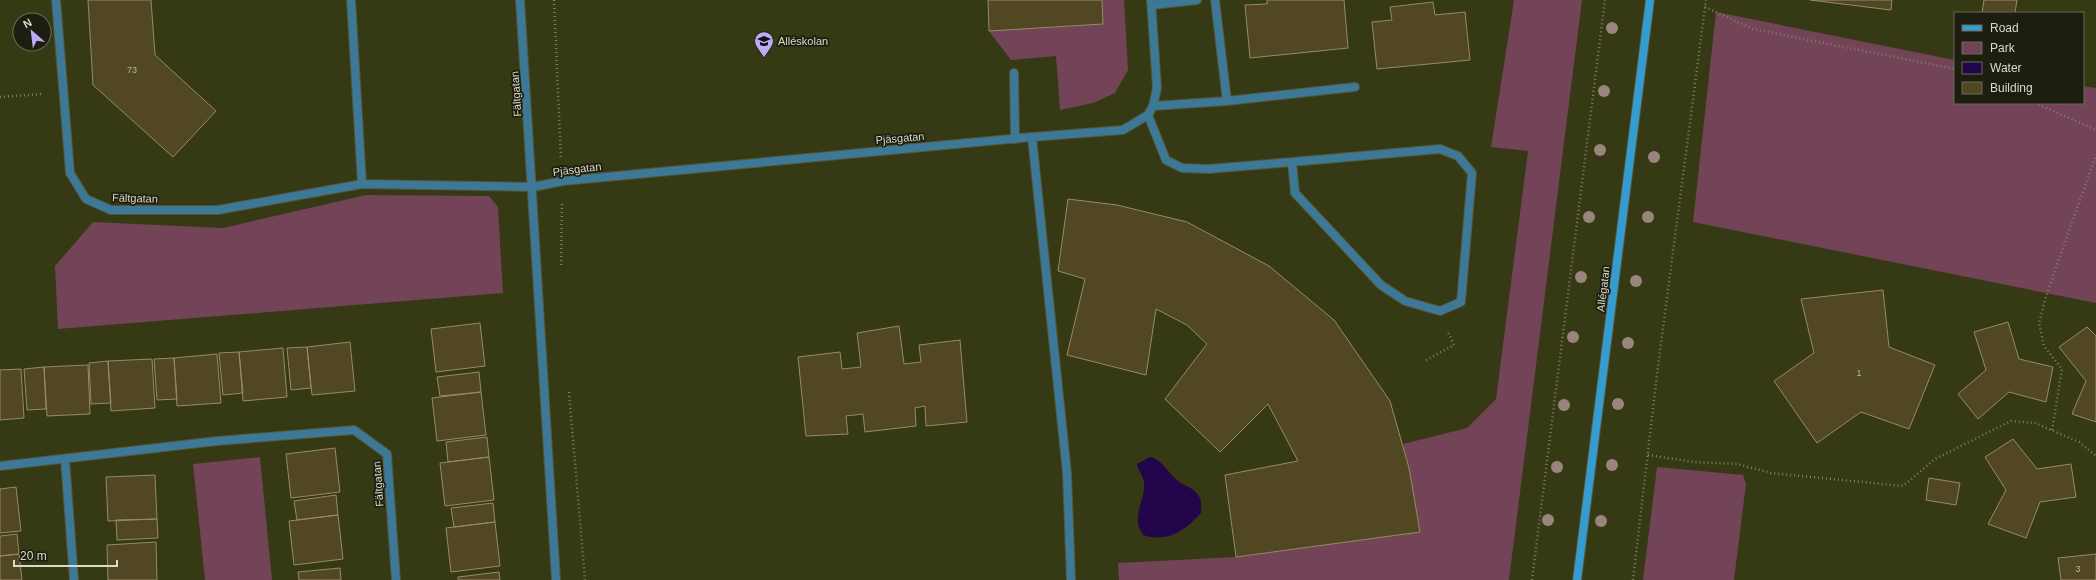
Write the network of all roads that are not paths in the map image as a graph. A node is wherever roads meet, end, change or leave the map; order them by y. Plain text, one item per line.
1 (56, 0) edge
2 (351, 0) edge
3 (520, 0) edge
4 (1197, 0) edge
5 (1215, 0) edge
6 (1650, 0) edge
7 (1152, 2) edge
8 (1014, 73) dead end
9 (1355, 87) dead end
10 (1227, 101) junction
11 (1153, 106) junction
12 (1148, 115) junction
13 (1032, 137) junction
14 (1015, 139) junction
15 (1292, 162) junction
16 (362, 184) junction
17 (533, 187) junction
18 (65, 459) junction
19 (0, 466) edge
20 (74, 580) edge
21 (396, 580) edge
22 (556, 580) edge
23 (1071, 580) edge
24 (1577, 580) edge

1 - 16 street, Fältgatan
2 - 16 street
3 - 17 street, Fältgatan
4 - 7 street
5 - 10 street
6 - 24 street, Allégatan
7 - 11 street, Pjäsgatan
8 - 14 street
9 - 10 street
10 - 11 street
11 - 12 street, Pjäsgatan
12 - 13 street, Pjäsgatan
12 - 15 street
13 - 14 street, Pjäsgatan
13 - 23 street
14 - 17 street, Pjäsgatan
15 - 15 street
16 - 17 street, Fältgatan
17 - 22 street, Fältgatan
18 - 19 street, Fältgatan
18 - 20 street
18 - 21 street, Fältgatan

